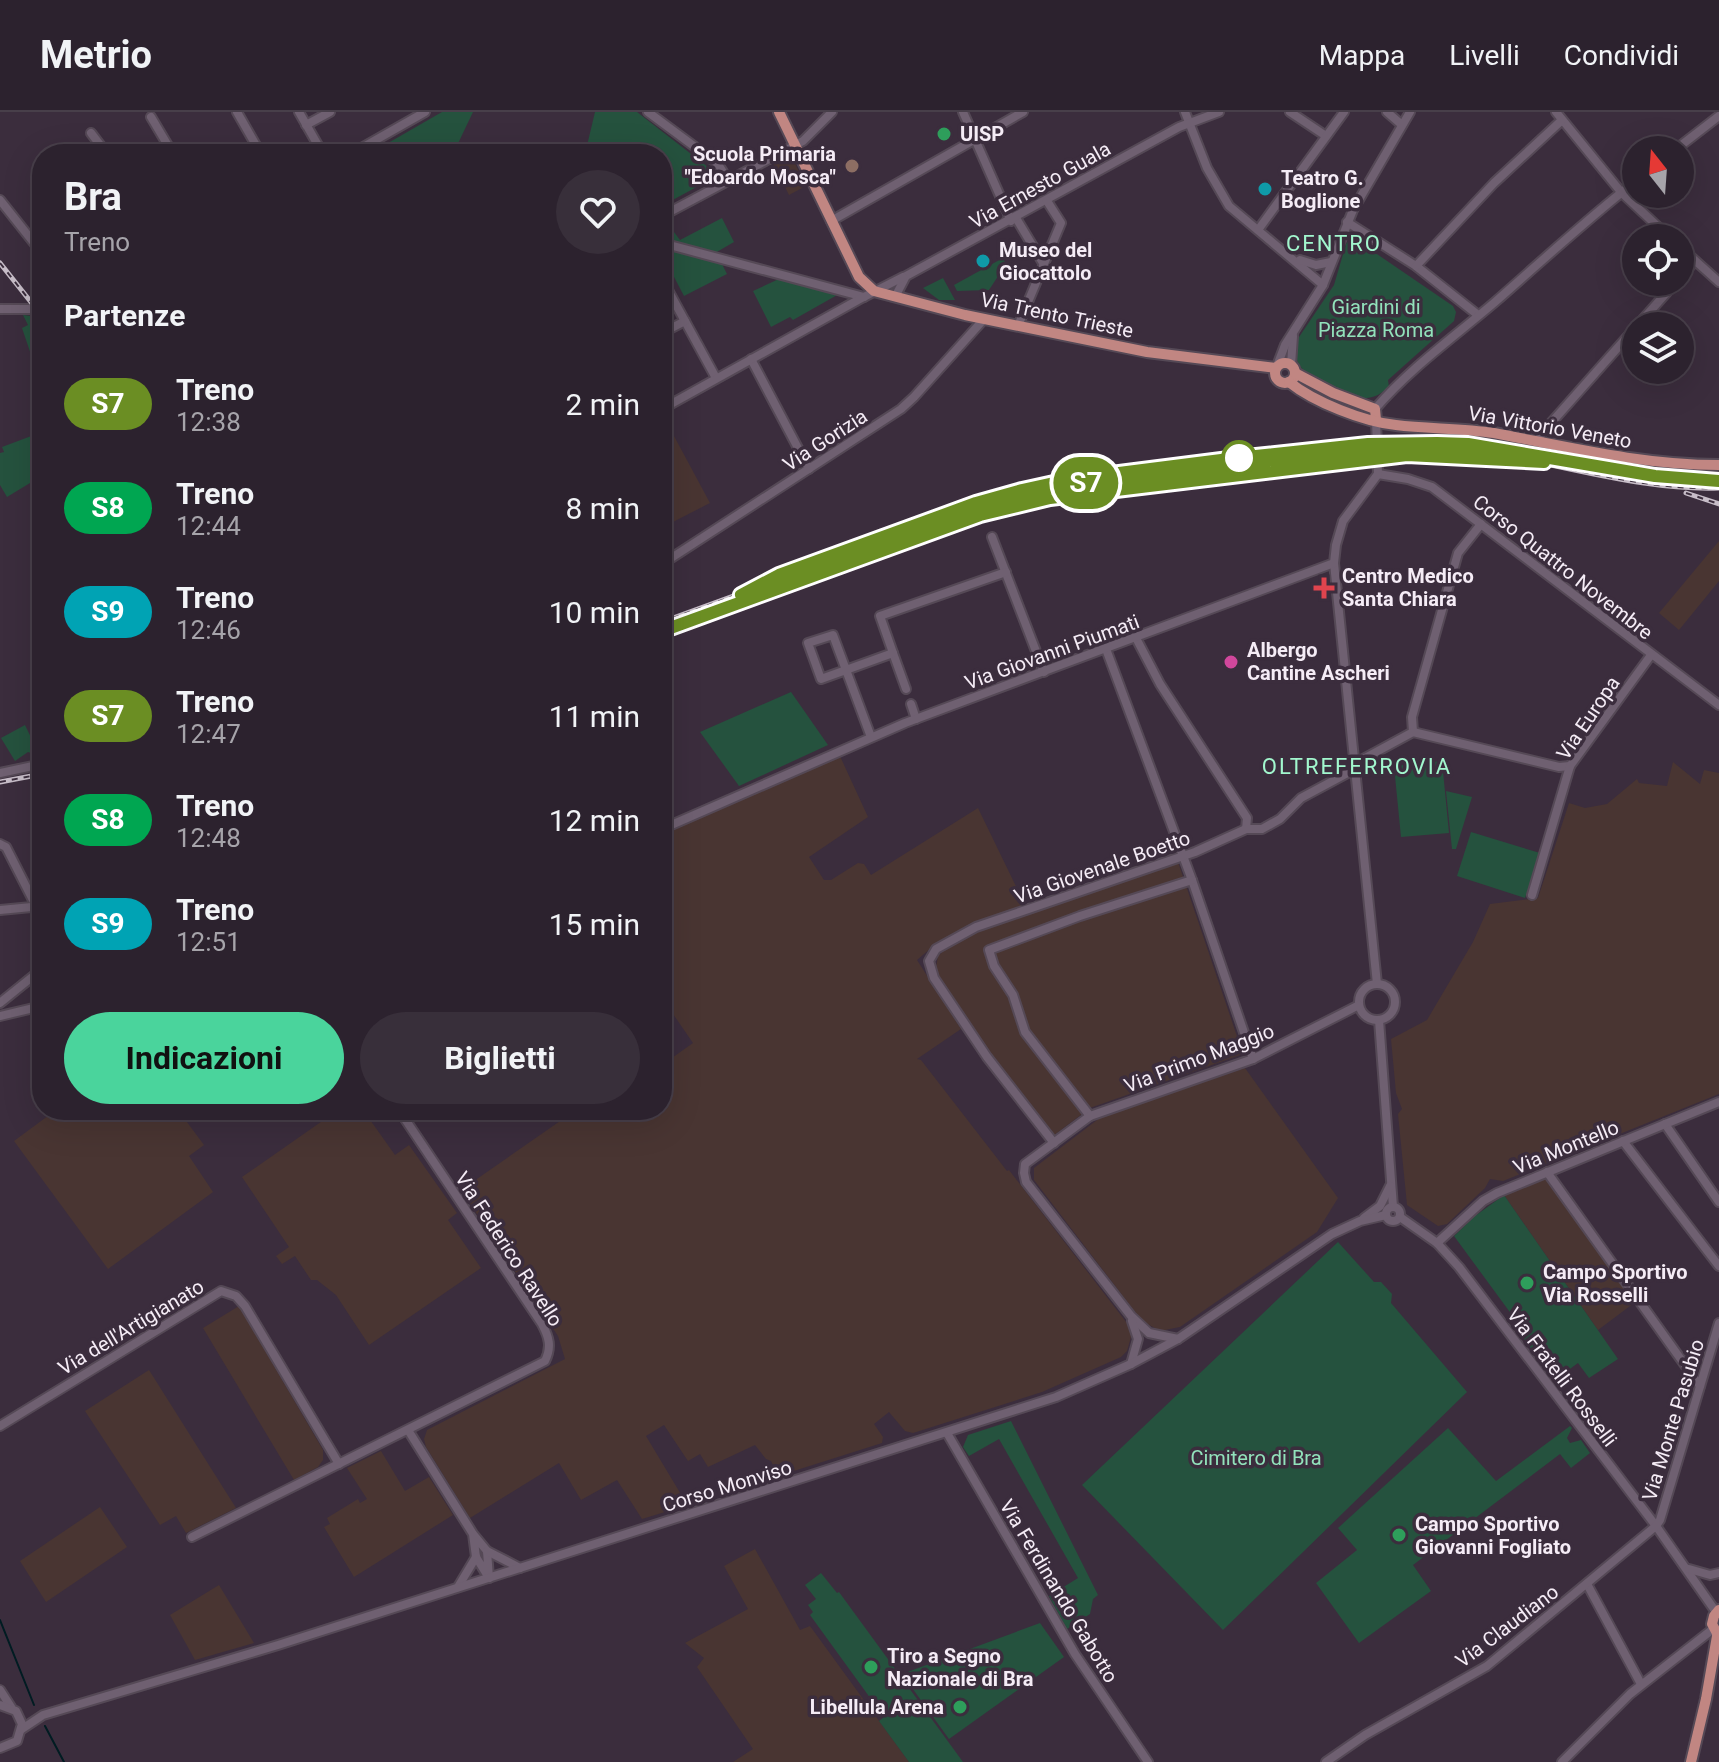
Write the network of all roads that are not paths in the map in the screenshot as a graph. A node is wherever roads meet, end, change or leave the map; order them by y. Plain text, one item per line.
1 (237, 112) edge
2 (299, 112) edge
3 (330, 112) edge
4 (425, 112) edge
5 (648, 112) edge
6 (779, 112) edge
7 (832, 112) edge
8 (963, 112) edge
9 (1023, 112) edge
10 (1185, 112) edge
11 (1219, 112) edge
12 (1290, 112) edge
13 (1344, 112) edge
14 (1387, 112) edge
15 (1410, 112) edge
16 (1559, 116) edge
17 (1719, 116) edge
18 (151, 117) dead end
19 (1190, 122) junction
20 (306, 125) junction
21 (1402, 125) junction
22 (91, 133) dead end
23 (1326, 136) junction
24 (1693, 136) edge
25 (975, 139) junction
26 (99, 144) edge
27 (167, 144) edge
28 (255, 144) edge
29 (317, 144) edge
30 (369, 144) edge
31 (794, 145) junction
32 (728, 180) junction
33 (1621, 192) junction
34 (0, 200) edge
35 (1047, 201) junction
36 (672, 211) edge
37 (1014, 219) junction
38 (831, 221) junction
39 (1347, 222) junction
40 (1655, 224) edge
41 (1258, 230) junction
42 (32, 240) edge
43 (672, 245) edge
44 (1292, 257) junction
45 (1695, 261) edge
46 (1331, 262) junction
47 (1043, 263) junction
48 (1416, 266) junction
49 (906, 276) junction
50 (1719, 282) edge
51 (1323, 285) junction
52 (869, 294) junction
53 (1663, 296) edge
54 (895, 297) junction
55 (672, 302) edge
56 (0, 309) edge
57 (32, 309) edge
58 (1649, 312) edge
59 (1478, 315) junction
60 (984, 319) junction
61 (685, 321) junction
62 (1018, 326) junction
63 (672, 328) edge
64 (1294, 331) junction
65 (1622, 342) edge
66 (751, 359) junction
67 (1277, 370) junction
68 (1291, 373) junction
69 (716, 378) junction
70 (672, 403) edge
71 (1376, 415) junction
72 (1358, 416) junction
73 (1537, 442) junction
74 (1376, 443) junction
75 (1719, 465) edge
76 (809, 469) junction
77 (1378, 474) junction
78 (1481, 524) junction
79 (992, 537) dead end
80 (672, 558) edge
81 (1334, 563) junction
82 (1006, 572) junction
83 (1136, 638) junction
84 (1106, 649) junction
85 (893, 653) junction
86 (1651, 655) junction
87 (847, 670) junction
88 (1044, 672) junction
89 (906, 689) dead end
90 (911, 704) dead end
91 (1719, 705) edge
92 (916, 719) junction
93 (1413, 732) junction
94 (871, 737) junction
95 (32, 766) edge
96 (1570, 766) junction
97 (1352, 769) junction
98 (0, 773) edge
99 (672, 825) edge
100 (1246, 829) junction
101 (0, 844) edge
102 (1183, 856) junction
103 (1192, 880) junction
104 (32, 893) edge
105 (1532, 895) dead end
106 (32, 907) edge
107 (0, 910) edge
108 (32, 977) edge
109 (1377, 984) junction
110 (0, 1003) edge
111 (1359, 1005) junction
112 (32, 1008) edge
113 (0, 1016) edge
114 (1379, 1020) junction
115 (1253, 1059) junction
116 (1719, 1102) edge
117 (1090, 1116) junction
118 (406, 1120) edge
119 (1665, 1124) junction
120 (1623, 1141) junction
121 (1054, 1143) junction
122 (1547, 1172) junction
123 (1392, 1181) junction
124 (1719, 1202) edge
125 (1393, 1207) junction
126 (1386, 1215) junction
127 (1400, 1217) junction
128 (1360, 1221) junction
129 (1437, 1243) junction
130 (1719, 1266) edge
131 (1131, 1316) junction
132 (1719, 1323) edge
133 (1149, 1333) junction
134 (1138, 1339) junction
135 (1178, 1339) junction
136 (1153, 1353) junction
137 (1131, 1364) junction
138 (1700, 1386) junction
139 (0, 1426) edge
140 (408, 1430) junction
141 (947, 1433) junction
142 (339, 1464) junction
143 (1656, 1526) junction
144 (473, 1534) junction
145 (192, 1537) dead end
146 (487, 1551) junction
147 (476, 1557) junction
148 (520, 1568) junction
149 (1687, 1569) junction
150 (1719, 1573) edge
151 (489, 1578) junction
152 (1587, 1584) junction
153 (457, 1588) junction
154 (1718, 1611) edge
155 (1716, 1634) edge
156 (1719, 1664) edge
157 (1641, 1684) junction
158 (0, 1690) edge
159 (1706, 1699) junction
160 (0, 1705) edge
161 (15, 1711) junction
162 (43, 1715) junction
163 (22, 1729) junction
164 (0, 1748) edge
165 (1148, 1762) edge
166 (1326, 1762) edge
167 (1562, 1762) edge
168 (1691, 1762) edge

1 - 28 street
2 - 20 street
3 - 20 street
4 - 30 street
5 - 32 street
6 - 31 main road
7 - 31 street
8 - 25 street
9 - 25 street
10 - 19 street
11 - 19 street, Via Ernesto Guala
12 - 23 street
13 - 23 street
14 - 21 street
15 - 21 street
16 - 33 street
16 - 48 street
17 - 24 street
18 - 27 street
19 - 35 street, Via Ernesto Guala
19 - 41 street
20 - 29 street
21 - 39 street
22 - 26 street
23 - 41 street
25 - 37 street
25 - 38 street
31 - 32 street
31 - 38 main road
32 - 36 street
33 - 40 street
33 - 59 street
34 - 42 street
35 - 37 street, Via Ernesto Guala
35 - 47 street
37 - 47 street
37 - 49 street, Via Ernesto Guala
38 - 52 main road
39 - 46 street
39 - 48 street
41 - 44 street
43 - 52 street
44 - 46 street
44 - 51 street
45 - 50 street
46 - 51 street
47 - 62 street
48 - 59 street
49 - 52 street, Via Ernesto Guala
49 - 54 street
51 - 64 street
52 - 54 main road, Via Trento Trieste
52 - 66 street, Via Ernesto Guala
53 - 58 street
54 - 60 main road, Via Trento Trieste
55 - 61 street
56 - 57 street
59 - 71 street
60 - 62 main road, Via Trento Trieste
60 - 76 street, Via Gorizia
61 - 63 street
61 - 69 street
62 - 67 main road, Via Trento Trieste
64 - 67 street
64 - 68 street
65 - 73 street
66 - 69 street, Via Ernesto Guala
66 - 76 street
67 - 68 main road
67 - 68 main road, Via Trento Trieste
68 - 71 main road
68 - 72 main road
69 - 70 street, Via Ernesto Guala
71 - 72 main road
71 - 73 main road, Via Vittorio Veneto
71 - 74 street
72 - 74 street
73 - 75 main road, Via Vittorio Veneto
74 - 77 street
76 - 80 street, Via Gorizia
77 - 78 street, Corso Quattro Novembre
77 - 81 street
78 - 86 street, Corso Quattro Novembre
78 - 93 street
79 - 82 street
81 - 83 street, Via Giovanni Piumati
81 - 97 street
82 - 85 street
82 - 88 street
83 - 84 street, Via Giovanni Piumati
83 - 100 street
84 - 88 street, Via Giovanni Piumati
84 - 102 street
85 - 87 street
85 - 89 street
86 - 91 street, Corso Quattro Novembre
86 - 96 street, Via Europa
87 - 87 street
87 - 94 street
88 - 92 street, Via Giovanni Piumati
90 - 92 street
92 - 94 street, Via Giovanni Piumati
93 - 96 street
93 - 97 street, Via Giovenale Boetto
94 - 99 street, Via Giovanni Piumati
95 - 98 street
96 - 105 street, Via Europa
97 - 100 street, Via Giovenale Boetto
97 - 109 street
100 - 102 street, Via Giovenale Boetto
101 - 104 street
102 - 103 street
102 - 121 street, Via Giovenale Boetto
103 - 115 street
103 - 117 street
106 - 107 street
108 - 110 street
109 - 111 street
109 - 114 street
111 - 114 street
111 - 115 street, Via Primo Maggio
112 - 113 street
114 - 123 street
115 - 117 street, Via Primo Maggio
116 - 119 street, Via Montello
117 - 121 street, Via Primo Maggio
118 - 140 street, Via Federico Ravello
119 - 120 street, Via Montello
119 - 124 street
120 - 122 street, Via Montello
120 - 130 street
121 - 131 street, Via Primo Maggio
122 - 129 street, Via Montello
122 - 138 street
123 - 125 street
123 - 128 street
125 - 126 street
125 - 127 street
126 - 127 street
126 - 128 street, Corso Monviso
127 - 129 street, Via Fratelli Rosselli
128 - 135 street, Corso Monviso
129 - 143 street, Via Fratelli Rosselli
131 - 133 street, Via Primo Maggio
131 - 134 street, Via Primo Maggio
132 - 138 street, Via Monte Pasubio
133 - 135 street
133 - 136 street
134 - 136 street
134 - 137 street
135 - 136 street, Corso Monviso
136 - 137 street, Corso Monviso
137 - 141 street, Corso Monviso
138 - 143 street, Via Monte Pasubio
139 - 142 street, Via dell'Artigianato
140 - 142 street
140 - 144 street
141 - 148 street, Corso Monviso
141 - 165 street, Via Ferdinando Gabotto
142 - 145 street
143 - 149 street, Via Fratelli Rosselli
143 - 152 street, Via Claudiano
144 - 146 street
144 - 147 street
146 - 148 street
146 - 151 street
147 - 151 street
147 - 153 street
148 - 151 street, Corso Monviso
149 - 150 street
149 - 154 street, Via Fratelli Rosselli
151 - 153 street, Corso Monviso
152 - 157 street
152 - 166 street, Via Claudiano
153 - 162 street, Corso Monviso
154 - 155 main road
155 - 157 street
155 - 159 main road
156 - 159 main road
157 - 167 street
158 - 161 street
159 - 168 main road
160 - 161 street, Corso Monviso
161 - 162 street, Corso Monviso
161 - 163 street
162 - 163 street, Corso Monviso
163 - 164 street, Corso Monviso

